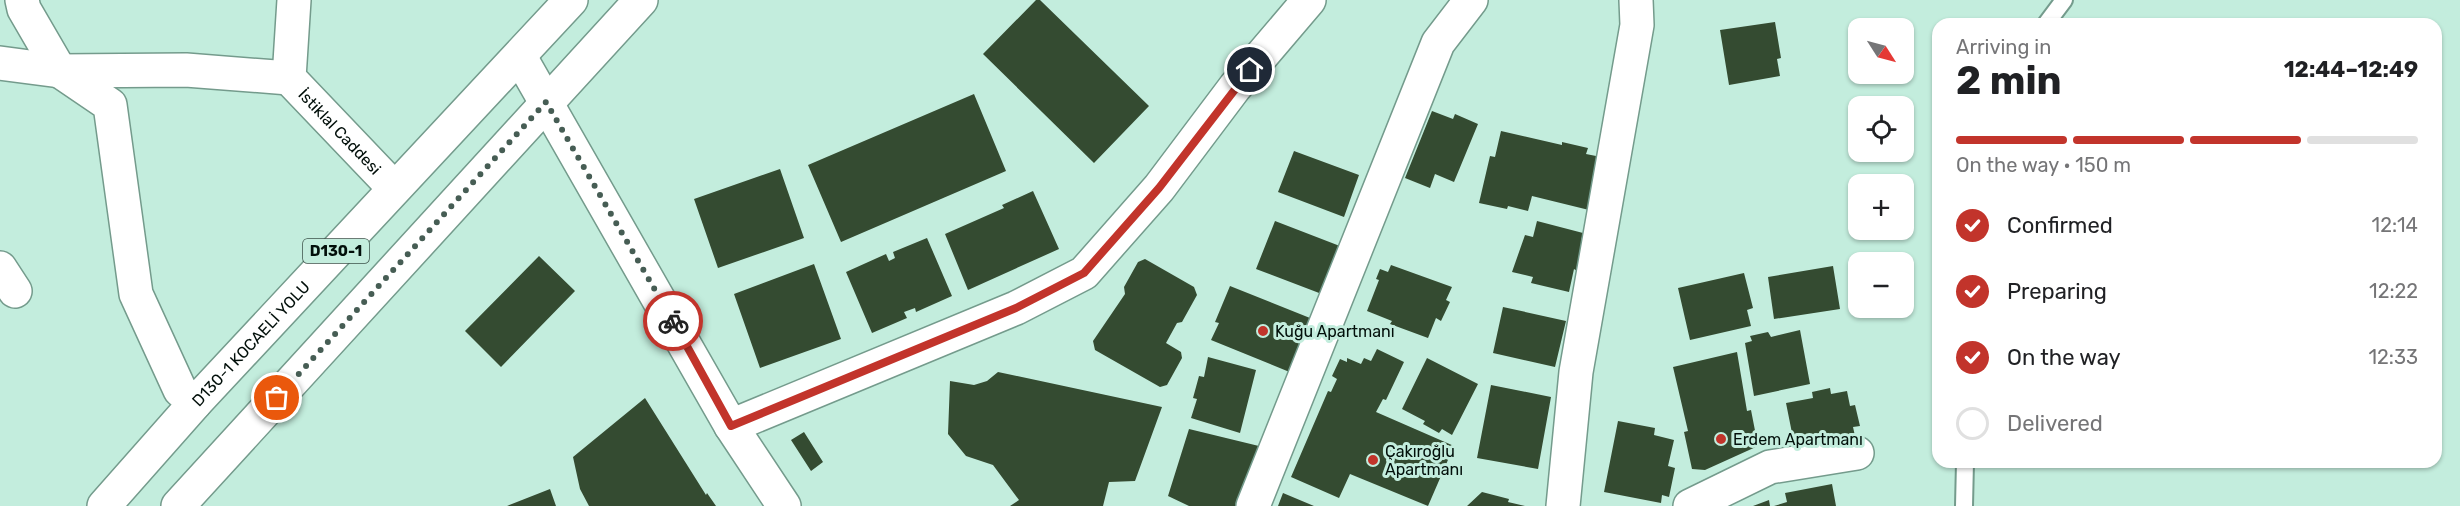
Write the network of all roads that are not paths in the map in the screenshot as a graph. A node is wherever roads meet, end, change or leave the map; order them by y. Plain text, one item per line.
1 (22, 0) edge
2 (294, 0) edge
3 (571, 0) edge
4 (641, 0) edge
5 (1309, 0) edge
6 (1471, 0) edge
7 (1636, 0) edge
8 (2064, 0) edge
9 (2050, 18) edge
10 (520, 57) junction
11 (0, 63) edge
12 (60, 70) junction
13 (289, 78) junction
14 (546, 102) junction
15 (394, 188) junction
16 (195, 403) junction
17 (731, 426) junction
18 (1857, 453) dead end
19 (1965, 468) edge
20 (104, 506) edge
21 (178, 506) edge
22 (784, 506) edge
23 (1253, 506) edge
24 (1563, 506) edge
25 (1690, 506) edge
26 (1964, 506) edge

1 - 12 main road
2 - 13 main road, İstiklal Caddesi
3 - 10 main road, D130-1 KOCAELİ YOLU / D130-1
4 - 14 main road, D130-1
5 - 17 main road
6 - 23 main road
7 - 24 main road
8 - 9 lane
10 - 14 main road
10 - 15 main road, D130-1 KOCAELİ YOLU / D130-1
11 - 12 main road
12 - 13 main road
12 - 16 main road
13 - 15 main road, İstiklal Caddesi
14 - 17 main road
14 - 21 main road, D130-1
15 - 16 main road, D130-1 KOCAELİ YOLU / D130-1
16 - 20 main road, D130-1 KOCAELİ YOLU / D130-1
17 - 22 main road
18 - 25 main road
19 - 26 lane

